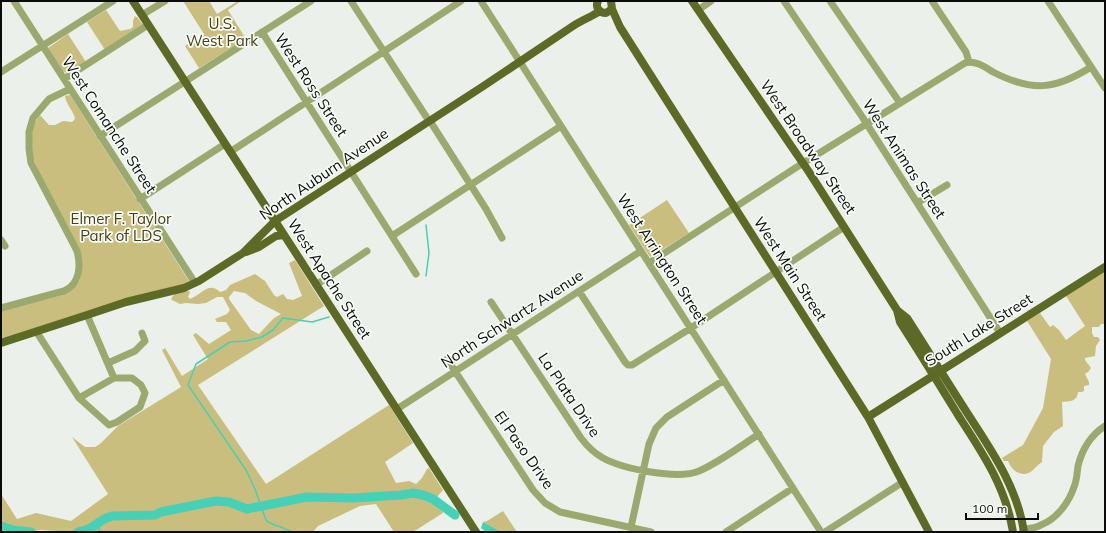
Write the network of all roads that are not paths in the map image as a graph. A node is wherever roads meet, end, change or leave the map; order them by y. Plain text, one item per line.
1 (14, 1) edge
2 (113, 1) edge
3 (133, 1) edge
4 (165, 1) edge
5 (312, 1) edge
6 (351, 1) edge
7 (460, 1) edge
8 (481, 1) edge
9 (692, 1) edge
10 (711, 1) edge
11 (784, 1) edge
12 (830, 1) edge
13 (932, 1) edge
14 (1048, 1) edge
15 (606, 6) edge
16 (698, 10) junction
17 (142, 15) junction
18 (148, 25) junction
19 (262, 32) junction
20 (43, 46) junction
21 (384, 52) junction
22 (520, 61) junction
23 (969, 62) junction
24 (1091, 67) junction
25 (1, 72) edge
26 (64, 79) junction
27 (185, 81) junction
28 (1105, 88) edge
29 (70, 89) junction
30 (306, 102) junction
31 (900, 103) junction
32 (429, 121) junction
33 (867, 124) junction
34 (561, 126) junction
35 (100, 136) junction
36 (225, 144) junction
37 (230, 152) junction
38 (803, 164) junction
39 (351, 172) junction
40 (471, 184) junction
41 (947, 185) dead end
42 (140, 199) junction
43 (917, 203) junction
44 (734, 207) junction
45 (275, 221) junction
46 (844, 227) junction
47 (284, 235) junction
48 (392, 236) junction
49 (502, 238) dead end
50 (1, 240) edge
51 (5, 246) dead end
52 (366, 251) dead end
53 (641, 251) junction
54 (243, 253) junction
55 (649, 262) junction
56 (1105, 267) edge
57 (775, 272) junction
58 (416, 274) dead end
59 (194, 283) junction
60 (316, 285) junction
61 (579, 291) junction
62 (491, 302) dead end
63 (1, 308) edge
64 (87, 315) junction
65 (691, 328) junction
66 (36, 331) junction
67 (142, 333) dead end
68 (1000, 333) junction
69 (513, 334) junction
70 (1, 343) edge
71 (447, 359) dead end
72 (108, 363) junction
73 (455, 372) junction
74 (937, 373) junction
75 (114, 378) junction
76 (724, 380) junction
77 (78, 398) junction
78 (397, 409) junction
79 (868, 417) junction
80 (1105, 426) edge
81 (759, 434) junction
82 (644, 470) junction
83 (903, 482) junction
84 (794, 488) junction
85 (631, 528) junction
86 (474, 531) edge
87 (1023, 531) edge
88 (651, 532) edge
89 (726, 532) edge
90 (821, 532) edge
91 (825, 532) edge
92 (929, 532) edge
93 (1013, 532) edge

1 - 20 street, West Comanche Street
2 - 20 street
3 - 17 main road, West Apache Street
4 - 17 street
5 - 19 street
6 - 21 street
7 - 21 street
8 - 22 street, West Arrington Street
9 - 16 main road, West Broadway Street
10 - 16 street
11 - 33 street, West Animas Street
12 - 31 street
13 - 23 street
14 - 24 street
15 - 22 main road, North Auburn Avenue
15 - 44 main road, West Main Street
16 - 38 main road, West Broadway Street
17 - 18 main road, West Apache Street
18 - 26 street
18 - 27 main road, West Apache Street
19 - 27 street
19 - 30 street, West Ross Street
20 - 25 street
20 - 26 street, West Comanche Street
21 - 30 street
21 - 32 street
22 - 32 main road, North Auburn Avenue
22 - 34 street, West Arrington Street
23 - 24 street
23 - 31 street
24 - 28 street
26 - 29 street, West Comanche Street
27 - 35 street
27 - 36 main road, West Apache Street
29 - 35 street, West Comanche Street
29 - 63 street
30 - 37 street
30 - 39 street, West Ross Street
31 - 33 street
32 - 39 main road, North Auburn Avenue
32 - 40 street
33 - 38 street
33 - 43 street, West Animas Street
34 - 40 street
34 - 53 street, West Arrington Street
35 - 42 street, West Comanche Street
36 - 37 main road, West Apache Street
36 - 42 street
37 - 45 main road, West Apache Street
38 - 44 street
38 - 46 main road, West Broadway Street
39 - 45 main road, North Auburn Avenue
39 - 48 street, West Ross Street
40 - 48 street
40 - 49 street
41 - 43 street
42 - 59 street, West Comanche Street
43 - 68 street, West Animas Street
44 - 55 street
44 - 57 main road, West Main Street
45 - 47 main road, West Apache Street
45 - 54 main road, North Auburn Avenue
46 - 57 street
46 - 74 main road, West Broadway Street
47 - 54 main road
47 - 60 main road, West Apache Street
48 - 58 street, West Ross Street
50 - 51 street
52 - 60 street
53 - 55 street, West Arrington Street
53 - 61 street, North Schwartz Avenue
54 - 59 main road, North Auburn Avenue
55 - 65 street, West Arrington Street
56 - 68 main road, South Lake Street
57 - 65 street
57 - 79 main road, West Main Street
59 - 64 main road, North Auburn Avenue
60 - 78 main road, West Apache Street
61 - 65 street
61 - 69 street, North Schwartz Avenue
62 - 69 street, La Plata Drive
64 - 66 main road, North Auburn Avenue
64 - 72 street
65 - 76 street, West Arrington Street
66 - 70 main road, North Auburn Avenue
66 - 77 street
67 - 72 street
68 - 74 main road, South Lake Street
69 - 73 street, North Schwartz Avenue
69 - 82 street, La Plata Drive
71 - 73 street, El Paso Drive
72 - 75 street
73 - 78 street, North Schwartz Avenue
73 - 85 street, El Paso Drive
74 - 79 main road, South Lake Street
74 - 87 main road, West Broadway Street
74 - 93 main road, West Broadway Street
75 - 77 street
75 - 77 street
76 - 81 street, West Arrington Street
76 - 82 street
78 - 86 main road, West Apache Street
79 - 83 main road, West Main Street
80 - 87 street
81 - 82 street, La Plata Drive
81 - 84 street, West Arrington Street
82 - 85 street
83 - 91 street
83 - 92 main road, West Main Street
84 - 89 street
84 - 90 street, West Arrington Street
85 - 88 street, El Paso Drive

